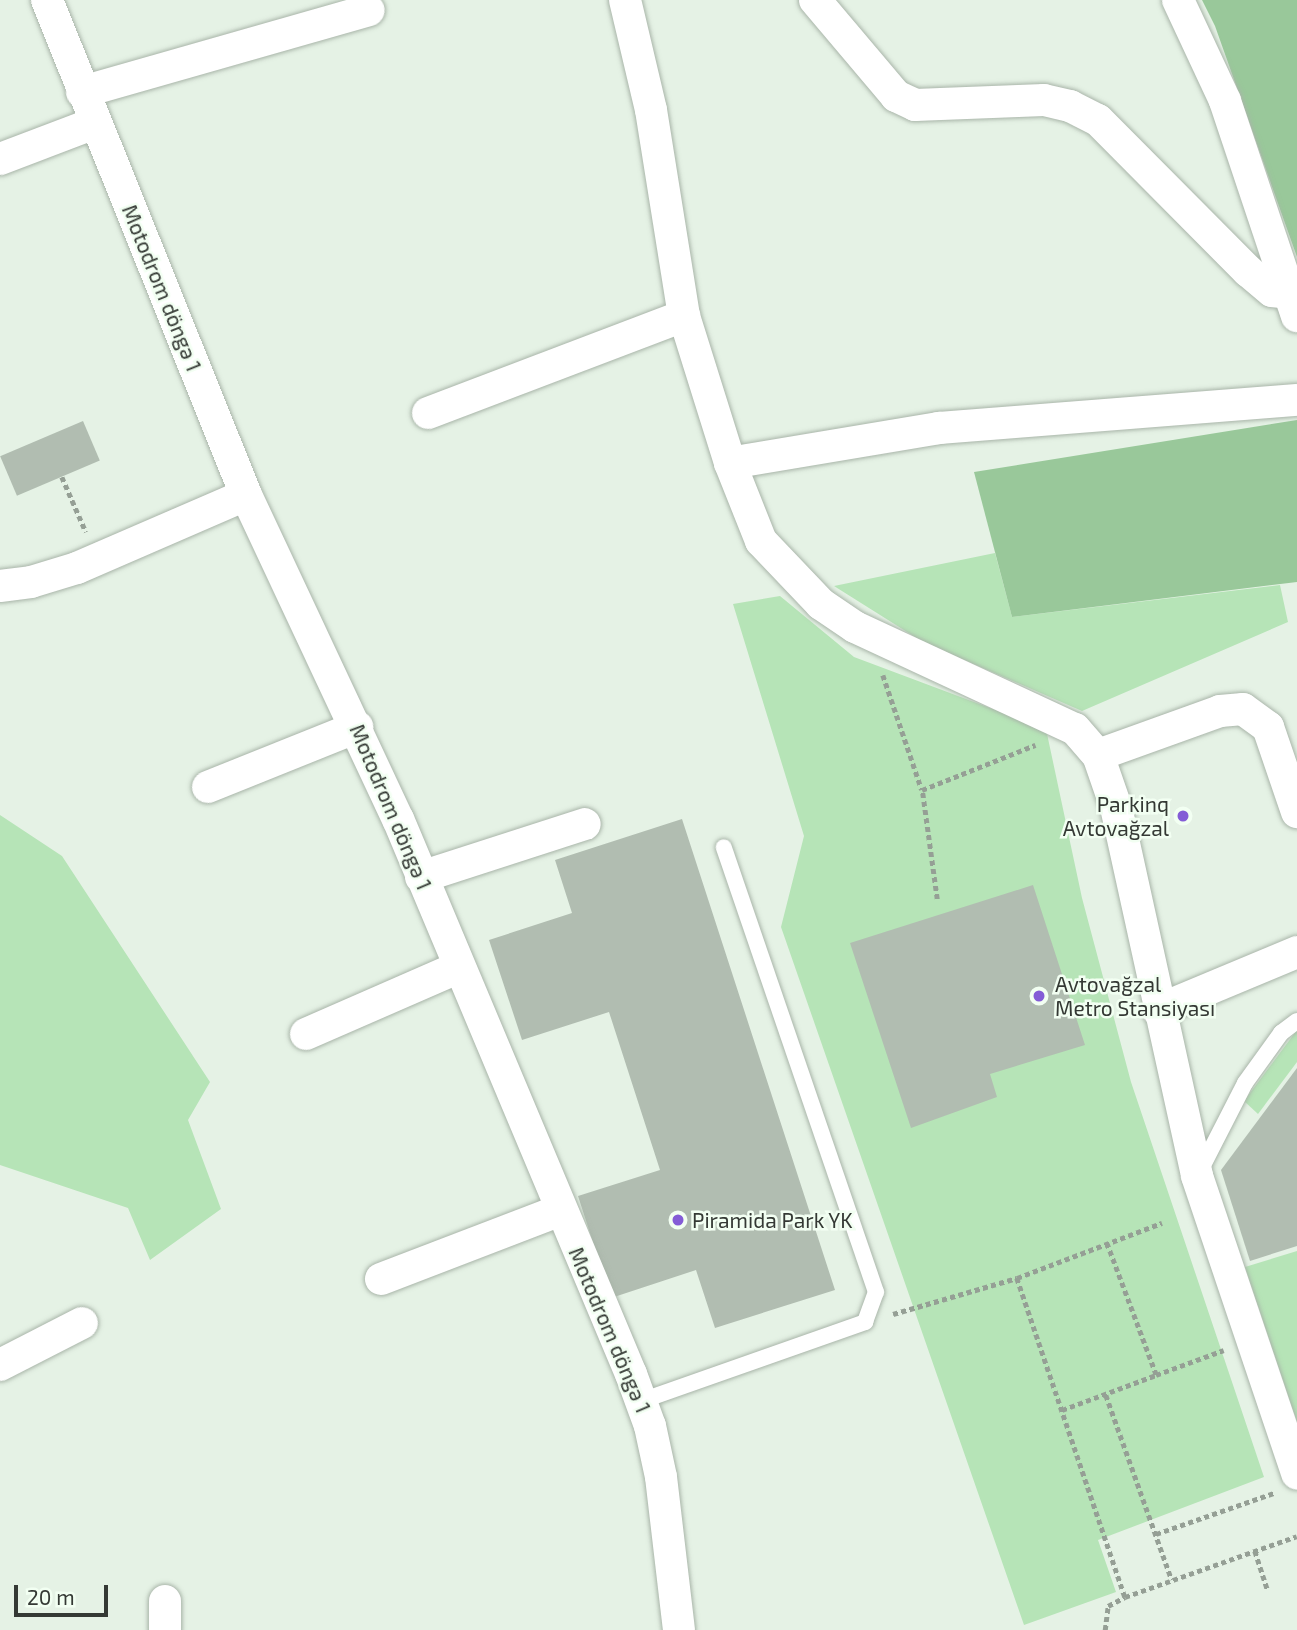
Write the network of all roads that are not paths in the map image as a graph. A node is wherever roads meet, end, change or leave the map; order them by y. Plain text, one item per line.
1 (47, 0) edge
2 (625, 0) edge
3 (815, 0) edge
4 (1178, 0) edge
5 (369, 10) dead end
6 (82, 92) junction
7 (94, 122) junction
8 (0, 159) edge
9 (1294, 304) edge
10 (684, 316) junction
11 (1297, 400) edge
12 (428, 413) dead end
13 (730, 463) junction
14 (246, 495) junction
15 (0, 586) edge
16 (357, 727) junction
17 (1098, 755) junction
18 (208, 787) dead end
19 (1297, 812) edge
20 (585, 824) dead end
21 (724, 847) dead end
22 (421, 877) junction
23 (1297, 953) edge
24 (459, 967) junction
25 (1158, 1010) junction
26 (1297, 1021) edge
27 (306, 1034) dead end
28 (1197, 1176) junction
29 (561, 1210) junction
30 (381, 1279) dead end
31 (82, 1323) dead end
32 (0, 1364) edge
33 (641, 1401) junction
34 (1291, 1482) edge
35 (679, 1630) edge

1 - 6 street, Motodrom döngə 1
2 - 10 street
3 - 9 street
4 - 9 street
5 - 6 street
6 - 7 street, Motodrom döngə 1
7 - 8 street
7 - 14 street, Motodrom döngə 1
10 - 12 street
10 - 13 street
11 - 13 street
13 - 17 street
14 - 15 street
14 - 16 street, Motodrom döngə 1
16 - 18 street
16 - 22 street, Motodrom döngə 1
17 - 19 street
17 - 25 street
20 - 22 street
21 - 33 lane
22 - 24 street, Motodrom döngə 1
23 - 25 street
24 - 27 street
24 - 29 street, Motodrom döngə 1
25 - 28 street
26 - 28 lane
28 - 34 street
29 - 30 street
29 - 33 street, Motodrom döngə 1
31 - 32 street
33 - 35 street, Motodrom döngə 1

